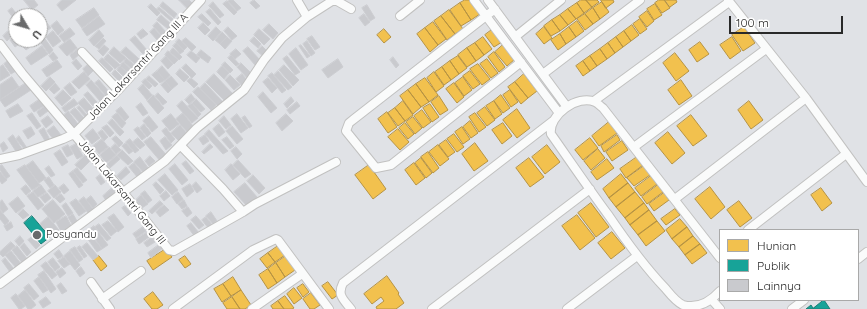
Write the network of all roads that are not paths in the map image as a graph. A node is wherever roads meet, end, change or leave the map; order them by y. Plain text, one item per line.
1 (201, 0) edge
2 (297, 0) edge
3 (420, 0) edge
4 (474, 0) edge
5 (488, 0) edge
6 (561, 0) edge
7 (640, 0) edge
8 (729, 1) edge
9 (351, 8) dead end
10 (495, 9) junction
11 (307, 16) junction
12 (400, 16) dead end
13 (486, 16) junction
14 (515, 37) junction
15 (0, 44) edge
16 (766, 49) junction
17 (82, 52) dead end
18 (521, 62) junction
19 (542, 74) junction
20 (118, 90) junction
21 (806, 98) junction
22 (594, 101) junction
23 (567, 107) junction
24 (556, 117) junction
25 (74, 134) junction
26 (181, 146) junction
27 (634, 147) junction
28 (846, 154) junction
29 (0, 158) edge
30 (336, 162) dead end
31 (867, 182) edge
32 (590, 189) junction
33 (123, 192) junction
34 (675, 199) junction
35 (242, 212) junction
36 (749, 229) edge
37 (867, 252) edge
38 (719, 254) edge
39 (637, 256) junction
40 (859, 258) edge
41 (141, 272) dead end
42 (302, 274) junction
43 (1, 281) edge
44 (91, 282) dead end
45 (719, 292) edge
46 (102, 299) junction
47 (712, 300) junction
48 (803, 301) edge
49 (110, 309) edge
50 (173, 309) edge
51 (252, 309) edge
52 (329, 309) edge
53 (351, 309) edge
54 (432, 309) edge
55 (567, 309) edge
56 (720, 309) edge
57 (792, 309) edge

1 - 20 street, Jalan Lakarsantri Gang III A
2 - 11 street
3 - 12 street
4 - 13 street
5 - 10 street
6 - 14 street
7 - 19 street
8 - 16 street
8 - 22 street
9 - 11 street
10 - 13 street
10 - 14 street
11 - 26 street
13 - 18 street
13 - 18 street
14 - 19 street
15 - 25 street, Jalan Lakarsantri Gang III
16 - 21 street
16 - 27 street
17 - 20 street
18 - 24 street
19 - 23 street
20 - 25 street, Jalan Lakarsantri Gang III A
21 - 28 street
21 - 34 street
22 - 23 street
22 - 27 street
23 - 24 street
24 - 32 street
24 - 53 street
25 - 29 street
25 - 33 street, Jalan Lakarsantri Gang III
26 - 33 street
26 - 35 street
27 - 34 street
28 - 31 street
28 - 36 street
30 - 35 street, Jalan Lakarsantri Gang III
32 - 39 street
32 - 54 street
33 - 35 street, Jalan Lakarsantri Gang III
33 - 43 street
34 - 38 street
37 - 40 street
39 - 47 street
39 - 55 street
41 - 46 street
42 - 50 street
42 - 51 street
42 - 52 street
44 - 46 street
45 - 47 street
46 - 49 street
47 - 56 street
48 - 57 street

